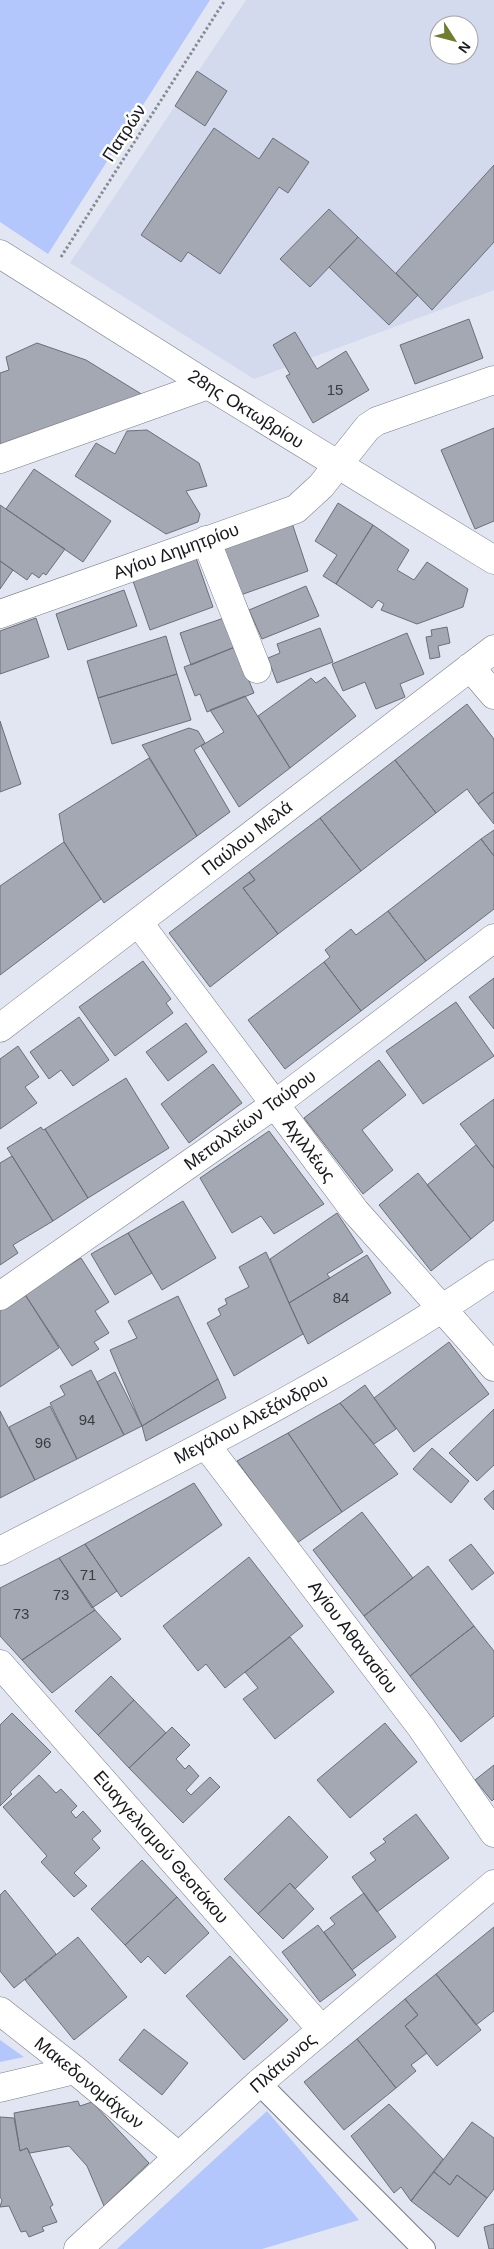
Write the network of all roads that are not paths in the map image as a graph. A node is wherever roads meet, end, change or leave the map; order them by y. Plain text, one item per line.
1 (0, 254) edge
2 (494, 380) edge
3 (208, 385) junction
4 (0, 459) edge
5 (336, 464) junction
6 (206, 540) junction
7 (494, 560) edge
8 (0, 614) edge
9 (494, 649) edge
10 (470, 667) junction
11 (257, 669) dead end
12 (494, 695) edge
13 (138, 922) junction
14 (494, 938) edge
15 (0, 1028) edge
16 (274, 1105) junction
17 (494, 1274) edge
18 (0, 1296) edge
19 (442, 1310) junction
20 (494, 1366) edge
21 (206, 1445) junction
22 (0, 1550) edge
23 (0, 1664) edge
24 (494, 1833) edge
25 (494, 1884) edge
26 (0, 2011) edge
27 (322, 2030) junction
28 (75, 2070) junction
29 (260, 2083) junction
30 (0, 2088) edge
31 (178, 2156) junction
32 (78, 2249) edge
33 (424, 2249) edge

1 - 3 street, 28ης Οκτωβρίου
2 - 5 street, Αγίου Δημητρίου
3 - 4 street
3 - 5 street, 28ης Οκτωβρίου
5 - 6 street, Αγίου Δημητρίου
5 - 7 street, 28ης Οκτωβρίου
6 - 8 street, Αγίου Δημητρίου
6 - 11 street
9 - 10 street, Παύλου Μελά
10 - 12 street
10 - 13 street, Παύλου Μελά
13 - 15 street, Παύλου Μελά
13 - 16 street, Αχιλλέως
14 - 16 street, Μεταλλείων Ταύρου
16 - 18 street, Μεταλλείων Ταύρου
16 - 19 street, Αχιλλέως
17 - 19 street, Μεγάλου Αλεξάνδρου
19 - 20 street, Αχιλλέως
19 - 21 street, Μεγάλου Αλεξάνδρου
21 - 22 street, Μεγάλου Αλεξάνδρου
21 - 24 street, Αγίου Αθανασίου
23 - 27 street, Ευαγγελισμού Θεοτόκου
25 - 27 street, Πλάτωνος
26 - 28 street, Μακεδονομάχων
27 - 29 street, Πλάτωνος
28 - 30 street
28 - 31 street, Μακεδονομάχων
29 - 31 street, Πλάτωνος
29 - 33 street
31 - 32 street, Πλάτωνος

